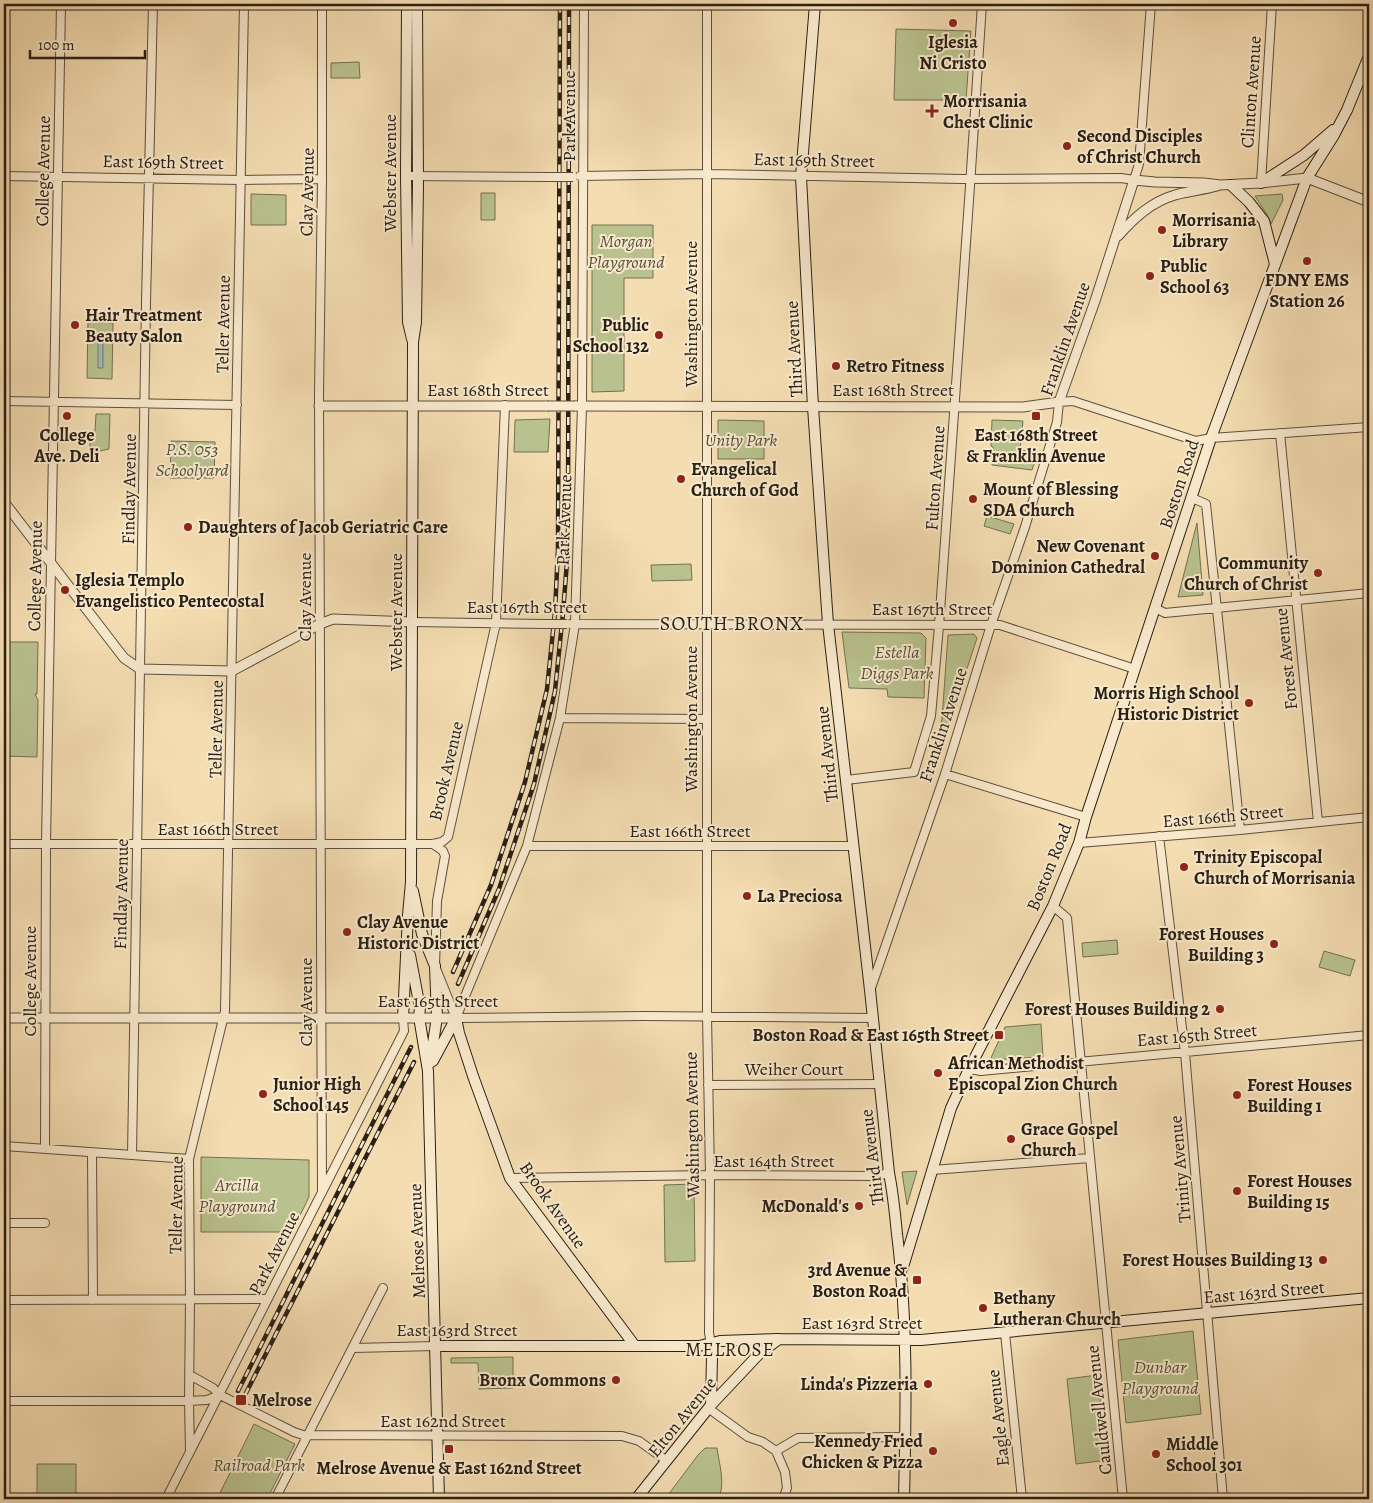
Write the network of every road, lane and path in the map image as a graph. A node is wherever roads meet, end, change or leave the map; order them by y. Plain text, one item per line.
1 (61, 4) edge
2 (153, 4) edge
3 (244, 4) edge
4 (322, 4) edge
5 (407, 4) edge
6 (417, 4) edge
7 (584, 4) edge
8 (707, 4) edge
9 (815, 4) edge
10 (982, 4) edge
11 (1151, 4) edge
12 (1272, 4) edge
13 (1369, 56) edge
14 (1340, 124) junction
15 (707, 174) junction
16 (4, 176) edge
17 (406, 176) junction
18 (418, 176) junction
19 (584, 176) junction
20 (58, 177) junction
21 (801, 177) junction
22 (150, 178) junction
23 (1307, 178) junction
24 (971, 179) junction
25 (241, 180) junction
26 (322, 180) junction
27 (1134, 180) junction
28 (1260, 183) junction
29 (1220, 185) junction
30 (1231, 185) junction
31 (1369, 202) edge
32 (1116, 238) junction
33 (1275, 265) junction
34 (413, 342) junction
35 (4, 401) edge
36 (54, 402) junction
37 (1059, 402) junction
38 (145, 404) junction
39 (237, 405) junction
40 (319, 406) junction
41 (413, 406) junction
42 (505, 406) junction
43 (579, 406) junction
44 (708, 406) junction
45 (813, 407) junction
46 (955, 407) junction
47 (1369, 428) edge
48 (1280, 433) junction
49 (1211, 438) junction
50 (1192, 498) junction
51 (4, 502) edge
52 (50, 563) junction
53 (1369, 593) edge
54 (1296, 600) junction
55 (1155, 608) junction
56 (1217, 608) junction
57 (413, 622) junction
58 (320, 624) junction
59 (496, 624) junction
60 (571, 624) junction
61 (707, 624) junction
62 (828, 624) junction
63 (992, 625) junction
64 (939, 626) junction
65 (140, 669) junction
66 (1135, 669) junction
67 (232, 670) junction
68 (560, 718) junction
69 (707, 719) junction
70 (945, 774) junction
71 (846, 780) junction
72 (1086, 817) junction
73 (1369, 817) edge
74 (1318, 822) junction
75 (1240, 830) junction
76 (1159, 836) junction
77 (1079, 843) junction
78 (4, 844) edge
79 (46, 844) junction
80 (137, 844) junction
81 (229, 844) junction
82 (321, 844) junction
83 (411, 844) junction
84 (433, 844) junction
85 (527, 846) junction
86 (708, 846) junction
87 (853, 846) junction
88 (411, 882) junction
89 (1053, 906) junction
90 (407, 940) junction
91 (435, 966) junction
92 (870, 990) junction
93 (707, 1016) junction
94 (419, 1017) junction
95 (436, 1017) junction
96 (4, 1018) edge
97 (134, 1018) junction
98 (223, 1018) junction
99 (321, 1018) junction
100 (456, 1018) junction
101 (872, 1018) junction
102 (45, 1019) junction
103 (403, 1019) junction
104 (1369, 1035) edge
105 (1185, 1053) junction
106 (1082, 1062) junction
107 (969, 1069) junction
108 (428, 1071) junction
109 (880, 1084) junction
110 (708, 1085) junction
111 (4, 1146) edge
112 (45, 1150) junction
113 (92, 1153) junction
114 (132, 1155) junction
115 (1090, 1158) junction
116 (189, 1159) junction
117 (932, 1170) junction
118 (889, 1173) junction
119 (710, 1176) junction
120 (510, 1178) junction
121 (322, 1191) junction
122 (921, 1206) junction
123 (4, 1223) edge
124 (45, 1224) dead end
125 (896, 1226) junction
126 (902, 1272) junction
127 (383, 1288) dead end
128 (1369, 1298) edge
129 (268, 1299) junction
130 (4, 1300) edge
131 (93, 1300) junction
132 (190, 1300) junction
133 (1207, 1314) junction
134 (1106, 1323) junction
135 (1005, 1333) junction
136 (779, 1339) junction
137 (906, 1340) junction
138 (711, 1344) junction
139 (436, 1346) junction
140 (635, 1346) junction
141 (353, 1348) junction
142 (190, 1376) junction
143 (220, 1395) junction
144 (4, 1400) edge
145 (189, 1401) junction
146 (709, 1406) junction
147 (308, 1435) junction
148 (439, 1436) junction
149 (906, 1437) junction
150 (190, 1450) junction
151 (776, 1452) junction
152 (667, 1462) junction
153 (166, 1499) edge
154 (276, 1499) edge
155 (440, 1499) edge
156 (636, 1499) edge
157 (783, 1499) edge
158 (904, 1499) edge
159 (1022, 1499) edge
160 (1123, 1499) edge
161 (1223, 1499) edge

1 - 20 street, College Avenue
2 - 22 street, Findlay Avenue
3 - 25 street, Teller Avenue
4 - 26 street, Clay Avenue
5 - 17 main road, Webster Avenue
6 - 18 main road, Webster Avenue
7 - 19 street, Park Avenue
8 - 15 street, Washington Avenue
9 - 21 main road, Third Avenue
10 - 24 street, Fulton Avenue
11 - 27 street, Franklin Avenue
12 - 28 street, Clinton Avenue
13 - 14 main road, Boston Road
14 - 23 main road, Boston Road
14 - 28 main road
15 - 19 street, East 169th Street
15 - 21 street, East 169th Street
15 - 44 street, Washington Avenue
16 - 20 street, East 169th Street
17 - 18 street, East 169th Street
17 - 34 main road, Webster Avenue
18 - 19 street, East 169th Street, bridge
18 - 34 main road, Webster Avenue
19 - 43 street, Park Avenue
20 - 22 street, East 169th Street
20 - 36 street, College Avenue
21 - 24 street, East 169th Street
21 - 45 main road, Third Avenue
22 - 25 street, East 169th Street
22 - 38 street, Findlay Avenue
23 - 28 street, East 169th Street
23 - 31 street, East 169th Street
23 - 33 main road, Boston Road
24 - 27 street, East 169th Street
24 - 46 street, Fulton Avenue
25 - 26 street, East 169th Street
25 - 39 street, Teller Avenue
26 - 40 street, Clay Avenue
27 - 29 street, East 169th Street
27 - 32 street, Franklin Avenue
28 - 30 street, East 169th Street
29 - 30 street, East 169th Street
29 - 32 street, East 169th Street
30 - 33 main road
32 - 37 street, Franklin Avenue
33 - 49 main road, Boston Road
34 - 41 main road, Webster Avenue
35 - 36 street
36 - 38 street
36 - 52 street, College Avenue
37 - 46 street, East 168th Street
37 - 49 street, East 168th Street
37 - 63 street, Franklin Avenue
38 - 39 street
38 - 65 street, Findlay Avenue
39 - 67 street, Teller Avenue
40 - 41 street, East 168th Street
40 - 58 street, Clay Avenue
41 - 42 street, East 168th Street
41 - 57 main road, Webster Avenue
42 - 43 street, East 168th Street, bridge
42 - 59 street, Brook Avenue
43 - 44 street, East 168th Street
43 - 60 street, Park Avenue
44 - 45 street, East 168th Street
44 - 61 street, Washington Avenue
45 - 46 street, East 168th Street
45 - 62 main road, Third Avenue
46 - 64 street, Fulton Avenue
47 - 48 street, East 168th Street
48 - 49 street, East 168th Street
48 - 54 street, Forest Avenue
49 - 50 main road, Boston Road
50 - 55 main road, Boston Road
50 - 56 street
51 - 52 street
52 - 65 street
52 - 79 street, College Avenue
53 - 54 street
54 - 56 street
54 - 74 street, Forest Avenue
55 - 56 street
55 - 66 main road, Boston Road
56 - 75 street
57 - 58 street, East 167th Street
57 - 59 street, East 167th Street
57 - 83 main road, Webster Avenue
58 - 67 street, East 167th Street
58 - 82 street, Clay Avenue
59 - 60 street, East 167th Street, bridge
59 - 84 street, Brook Avenue
60 - 61 street, East 167th Street
60 - 68 street, Park Avenue
61 - 62 street, East 167th Street
61 - 69 street, Washington Avenue
62 - 64 street, East 167th Street
62 - 71 main road, Third Avenue
63 - 64 street, East 167th Street
63 - 66 street, East 167th Street
63 - 70 street, Franklin Avenue
64 - 71 street, Fulton Avenue
65 - 67 street, East 167th Street
65 - 80 street, Findlay Avenue
66 - 72 main road, Boston Road
67 - 81 street, Teller Avenue
68 - 69 street
68 - 85 street, Park Avenue
69 - 86 street, Washington Avenue
70 - 72 street
70 - 92 street, Franklin Avenue
71 - 87 main road, Third Avenue
72 - 77 main road, Boston Road
73 - 74 street, East 166th Street
74 - 75 street, East 166th Street
75 - 76 street, East 166th Street
76 - 77 street, East 166th Street
76 - 105 street, Trinity Avenue
77 - 89 main road, Boston Road
78 - 79 street, East 166th Street
79 - 80 street, East 166th Street
79 - 102 street, College Avenue
80 - 81 street, East 166th Street
80 - 97 street, Findlay Avenue
81 - 82 street, East 166th Street
81 - 98 street, Teller Avenue
82 - 83 street, East 166th Street
82 - 99 street, Clay Avenue
83 - 84 street, East 166th Street
83 - 88 main road, Webster Avenue
84 - 91 street, Brook Avenue
85 - 86 street, East 166th Street
85 - 100 street, Park Avenue
86 - 87 street, East 166th Street
86 - 93 street, Washington Avenue
87 - 92 main road, Third Avenue
88 - 90 main road, Webster Avenue
88 - 91 main road, Webster Avenue
89 - 106 street, Cauldwell Avenue
89 - 107 main road, Boston Road
90 - 94 main road, Webster Avenue
90 - 103 main road, Webster Avenue
91 - 95 main road, Webster Avenue
91 - 100 street, Brook Avenue
92 - 101 main road, Third Avenue
93 - 100 street, East 165th Street
93 - 101 street, East 165th Street
93 - 110 street, Washington Avenue
94 - 95 street, East 165th Street
94 - 103 street, East 165th Street
94 - 108 main road, Melrose Avenue
95 - 100 street, East 165th Street
95 - 108 main road, Melrose Avenue
96 - 102 street, East 165th Street
97 - 98 street, East 165th Street
97 - 102 street, East 165th Street
97 - 114 street, Findlay Avenue
98 - 99 street, East 165th Street
98 - 116 street, Teller Avenue
99 - 103 street, East 165th Street
99 - 121 street, Clay Avenue
100 - 108 main road
100 - 120 main road, Brook Avenue
101 - 109 main road, Third Avenue
102 - 112 street, College Avenue
103 - 121 street, Park Avenue
104 - 105 street, East 165th Street
105 - 106 street, East 165th Street
105 - 133 street, Trinity Avenue
106 - 107 street, East 165th Street
106 - 115 street, Cauldwell Avenue
107 - 117 main road, Boston Road
108 - 139 main road, Melrose Avenue
109 - 110 street, Weiher Court
109 - 118 main road, Third Avenue
110 - 119 street, Washington Avenue
111 - 112 street
112 - 113 street
113 - 114 street
113 - 131 street
114 - 116 street
115 - 117 street
115 - 134 street, Cauldwell Avenue
116 - 132 street, Teller Avenue
117 - 122 main road, Boston Road
118 - 119 street, East 164th Street
118 - 125 main road, Third Avenue
119 - 120 street, East 164th Street
119 - 138 street, Washington Avenue
120 - 140 main road, Brook Avenue
121 - 129 street, Park Avenue
122 - 125 main road, Boston Road
122 - 126 main road, Boston Road
123 - 124 street
125 - 126 main road, Third Avenue
126 - 137 main road, Third Avenue
127 - 141 street
128 - 133 main road, East 163rd Street
129 - 132 street
129 - 143 street, Park Avenue
130 - 131 street
131 - 132 street
132 - 142 street, Teller Avenue
133 - 134 main road, East 163rd Street
133 - 161 street, Trinity Avenue
134 - 135 main road, East 163rd Street
134 - 160 street, Cauldwell Avenue
135 - 137 main road, East 163rd Street
135 - 159 street, Eagle Avenue
136 - 137 main road, East 163rd Street
136 - 138 main road, East 163rd Street
136 - 146 main road, Elton Avenue
137 - 149 main road, Third Avenue
138 - 140 main road, East 163rd Street
138 - 146 main road, Washington Avenue
139 - 140 main road, East 163rd Street
139 - 141 street, East 163rd Street
139 - 148 main road, Melrose Avenue
141 - 147 street
142 - 143 street, East 162nd Street
142 - 145 street, Teller Avenue
143 - 145 street
143 - 147 street, East 162nd Street
143 - 150 street, Park Avenue
144 - 145 street
145 - 150 street, Teller Avenue
146 - 151 street
146 - 152 main road, Elton Avenue
147 - 148 street, East 162nd Street
147 - 154 street
148 - 152 street, East 162nd Street
148 - 155 main road, Melrose Avenue
149 - 151 street
149 - 158 main road, Third Avenue
150 - 153 street, Park Avenue
151 - 157 street
152 - 156 main road, Elton Avenue

